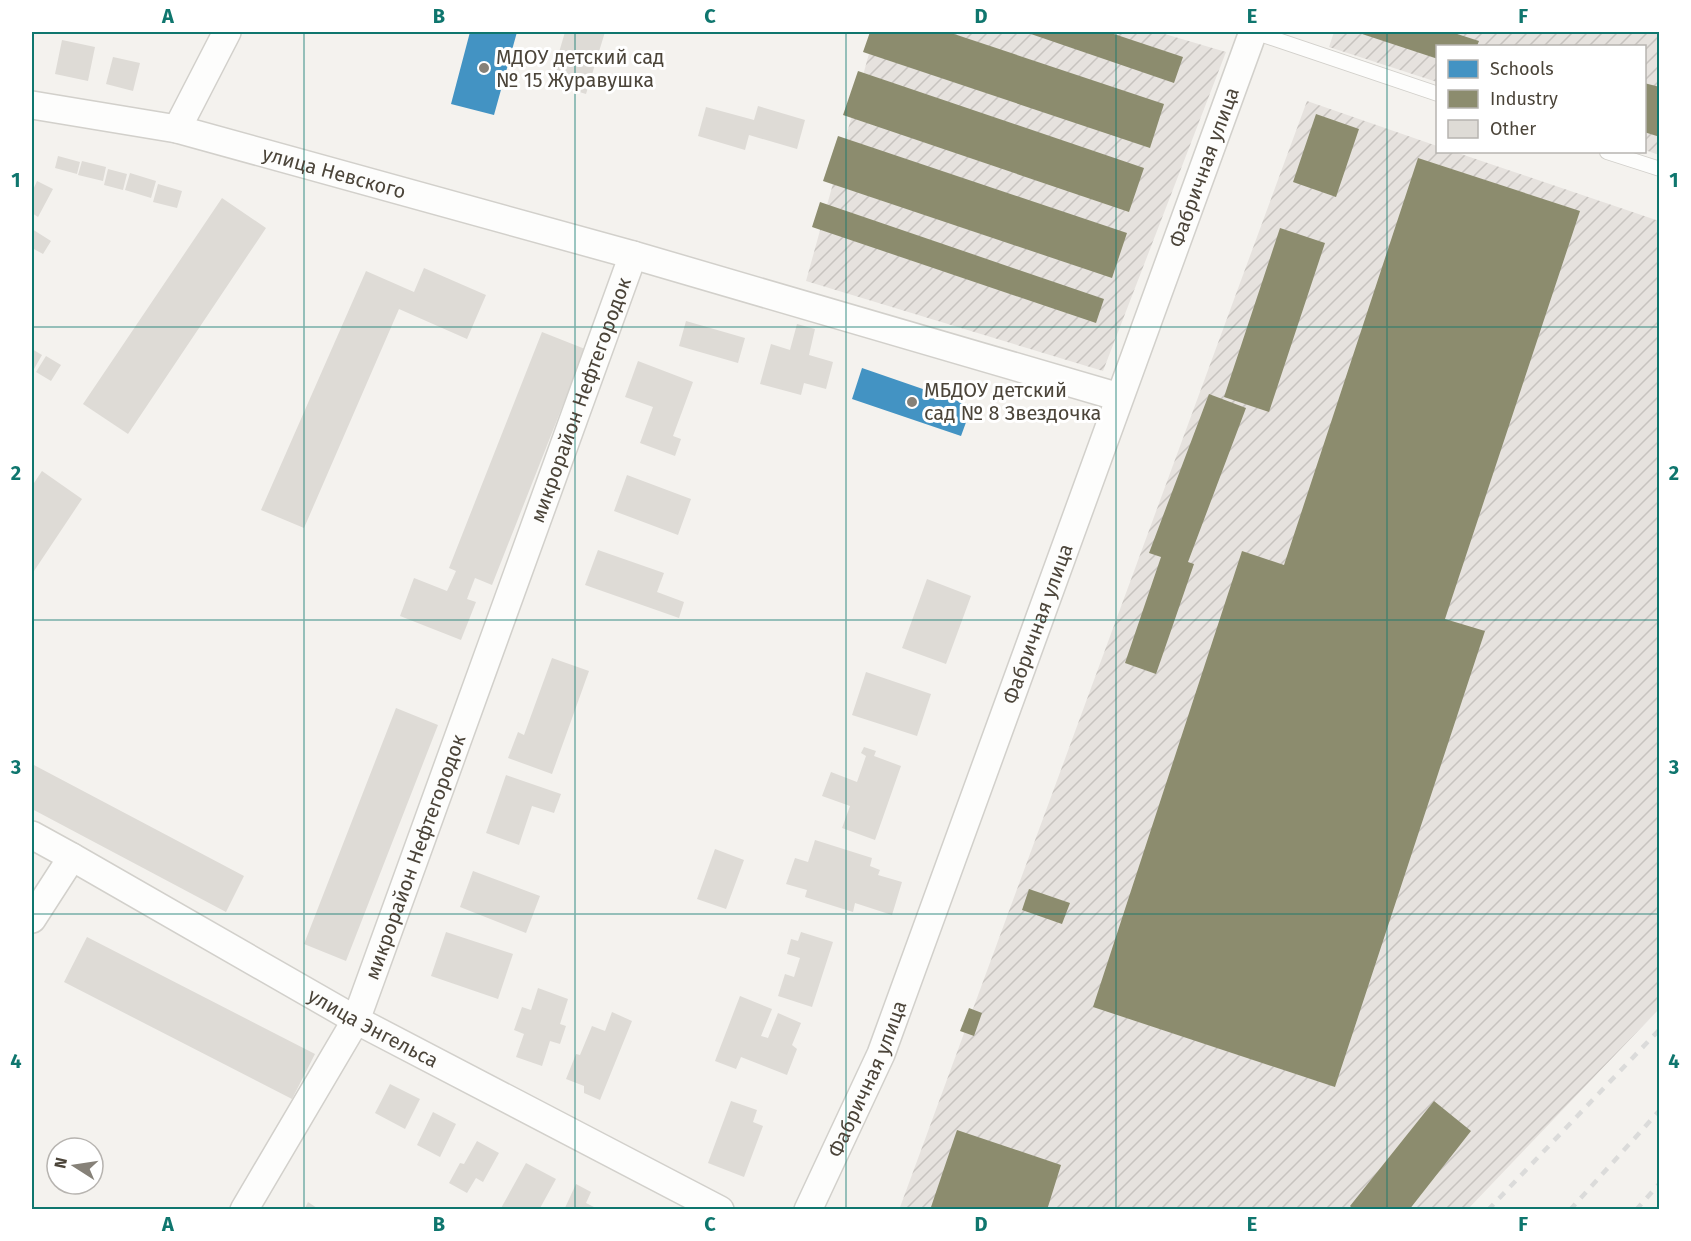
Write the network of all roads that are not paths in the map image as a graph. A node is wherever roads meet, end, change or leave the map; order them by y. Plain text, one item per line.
1 (227, 32) edge
2 (1253, 32) edge
3 (1436, 94) edge
4 (32, 105) edge
5 (177, 129) junction
6 (1610, 153) edge
7 (1659, 169) edge
8 (633, 255) junction
9 (1119, 397) junction
10 (32, 835) edge
11 (72, 857) junction
12 (32, 919) edge
13 (356, 1020) junction
14 (244, 1209) edge
15 (720, 1209) edge
16 (808, 1209) edge

1 - 5 street
2 - 3 lane
2 - 9 street, Фабричная улица
4 - 5 street, улица Невского
5 - 8 street, улица Невского
6 - 7 lane
8 - 9 street, микрорайон Нефтегородок
8 - 13 street, микрорайон Нефтегородок
9 - 16 street, Фабричная улица
10 - 11 street, улица Энгельса
11 - 12 street
11 - 13 street, улица Энгельса
13 - 14 street, микрорайон Нефтегородок
13 - 15 street, улица Энгельса

